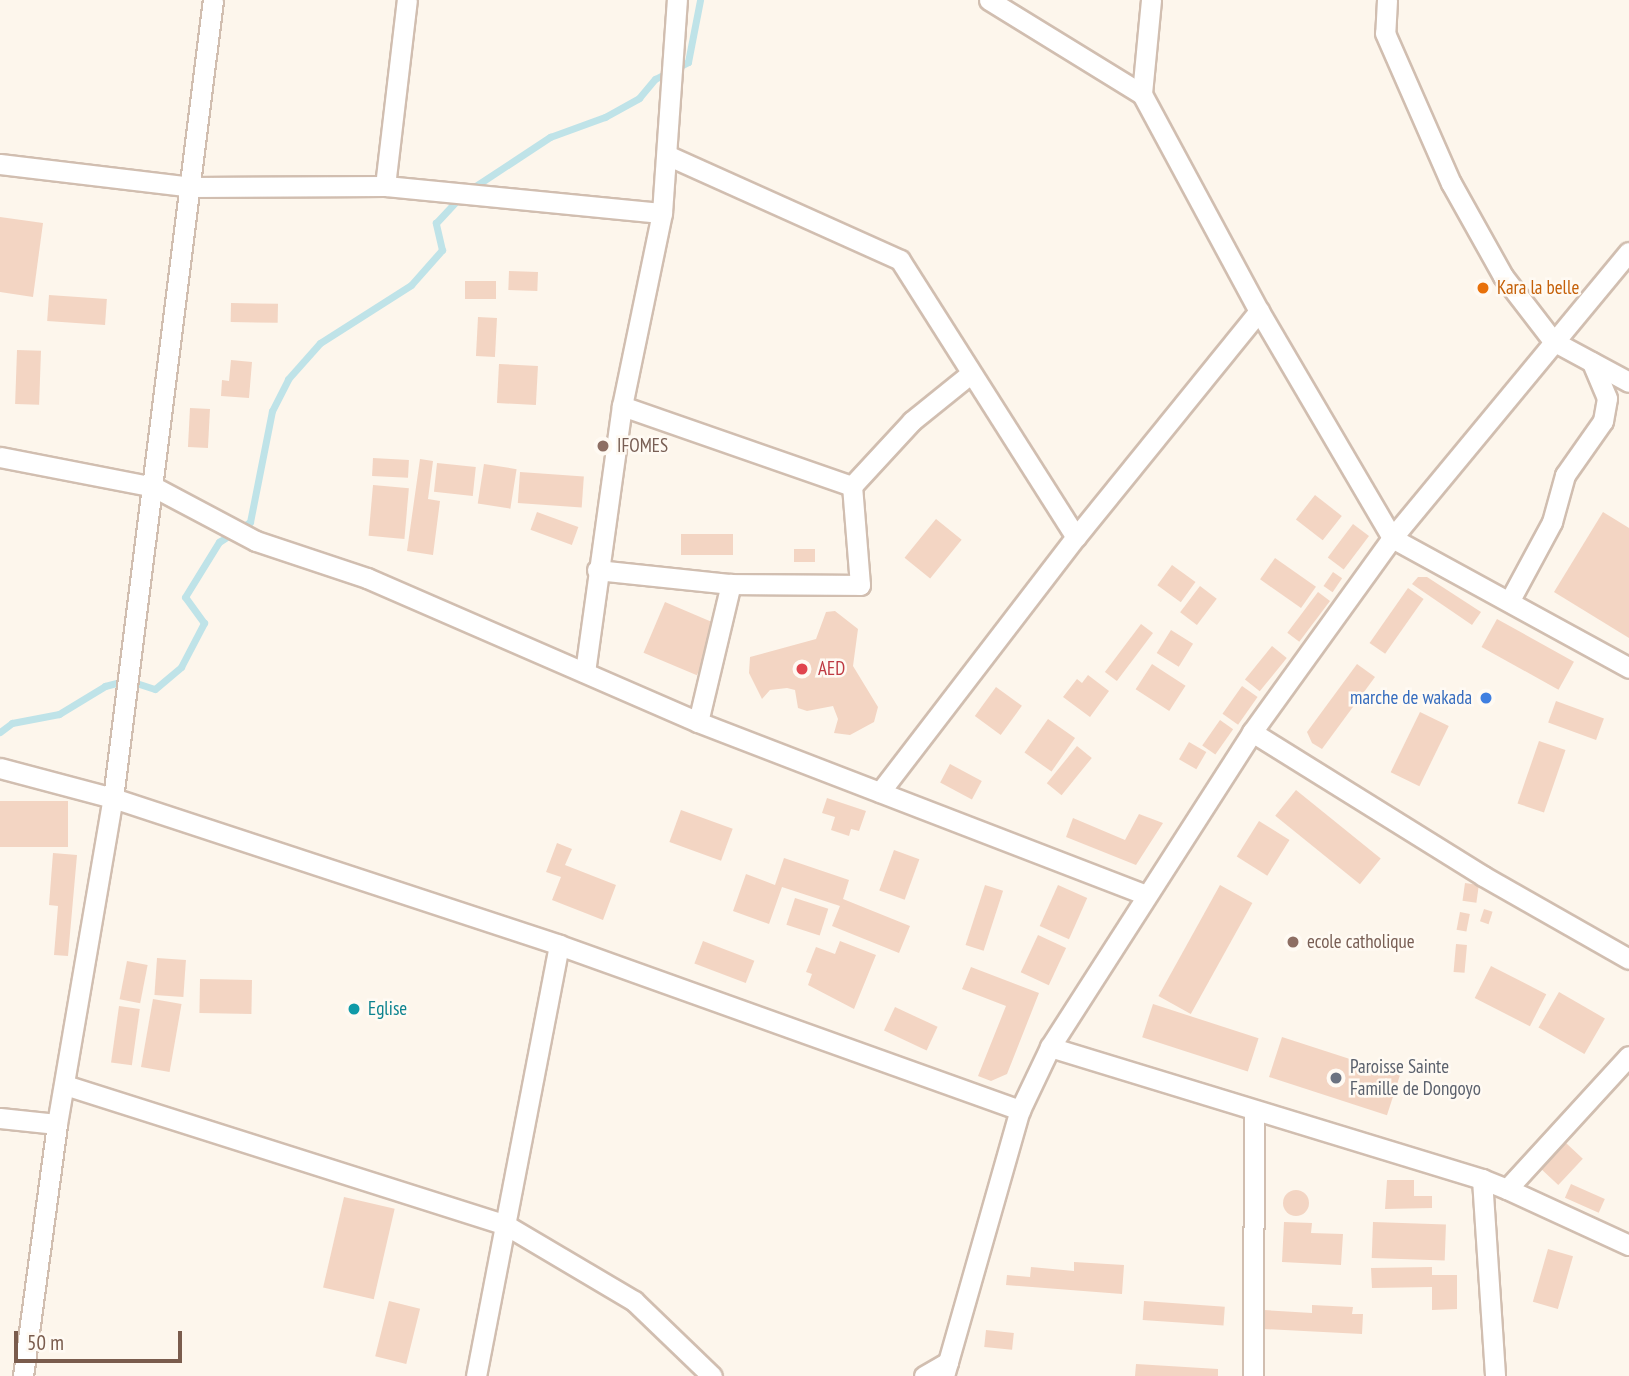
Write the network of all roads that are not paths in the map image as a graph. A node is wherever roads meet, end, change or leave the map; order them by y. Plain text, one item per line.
1 (213, 0) edge
2 (407, 0) edge
3 (677, 0) edge
4 (989, 0) edge
5 (1151, 0) edge
6 (1387, 0) edge
7 (1142, 94) junction
8 (669, 156) junction
9 (0, 164) edge
10 (385, 186) junction
11 (192, 187) junction
12 (662, 213) junction
13 (1629, 252) edge
14 (1259, 311) junction
15 (1553, 341) junction
16 (1592, 362) junction
17 (970, 375) junction
18 (1629, 382) edge
19 (622, 406) junction
20 (0, 457) edge
21 (852, 486) junction
22 (154, 487) junction
23 (1076, 537) junction
24 (1392, 538) junction
25 (597, 570) junction
26 (731, 584) junction
27 (1510, 600) junction
28 (1629, 668) edge
29 (585, 672) junction
30 (698, 722) junction
31 (1252, 732) junction
32 (0, 768) edge
33 (880, 792) junction
34 (113, 798) junction
35 (1144, 894) junction
36 (559, 945) junction
37 (1629, 959) edge
38 (1050, 1047) junction
39 (1629, 1056) edge
40 (65, 1085) junction
41 (1020, 1110) junction
42 (1254, 1112) junction
43 (0, 1118) edge
44 (57, 1124) junction
45 (1482, 1179) junction
46 (1507, 1189) junction
47 (504, 1224) junction
48 (1629, 1245) edge
49 (946, 1369) edge
50 (23, 1376) edge
51 (476, 1376) edge
52 (712, 1376) edge
53 (924, 1376) edge
54 (1253, 1376) edge
55 (1495, 1376) edge

1 - 11 street
2 - 10 street
3 - 8 street
4 - 7 street
5 - 7 street
6 - 15 street
7 - 14 street
8 - 12 street
8 - 17 street
9 - 11 street
10 - 11 street
10 - 12 street
11 - 22 street
12 - 19 street
13 - 15 street
14 - 23 street
14 - 24 street
15 - 16 street
15 - 24 street
16 - 18 street
16 - 27 street
17 - 21 street
17 - 23 street
19 - 21 street
19 - 25 street
20 - 22 street
21 - 26 street
22 - 29 street
22 - 34 street
23 - 33 street
24 - 27 street
24 - 31 street
25 - 26 street
25 - 29 street
26 - 30 street
27 - 28 street
29 - 30 street
30 - 33 street
31 - 35 street
31 - 37 street
32 - 34 street
33 - 35 street
34 - 36 street
34 - 40 street
35 - 38 street
36 - 41 street
36 - 47 street
38 - 41 street
38 - 42 street
39 - 46 street
40 - 44 street
40 - 47 street
41 - 49 street
42 - 45 street
42 - 54 street
43 - 44 street
44 - 50 street
45 - 46 street
45 - 55 street
46 - 48 street
47 - 51 street
47 - 52 street
49 - 53 street

